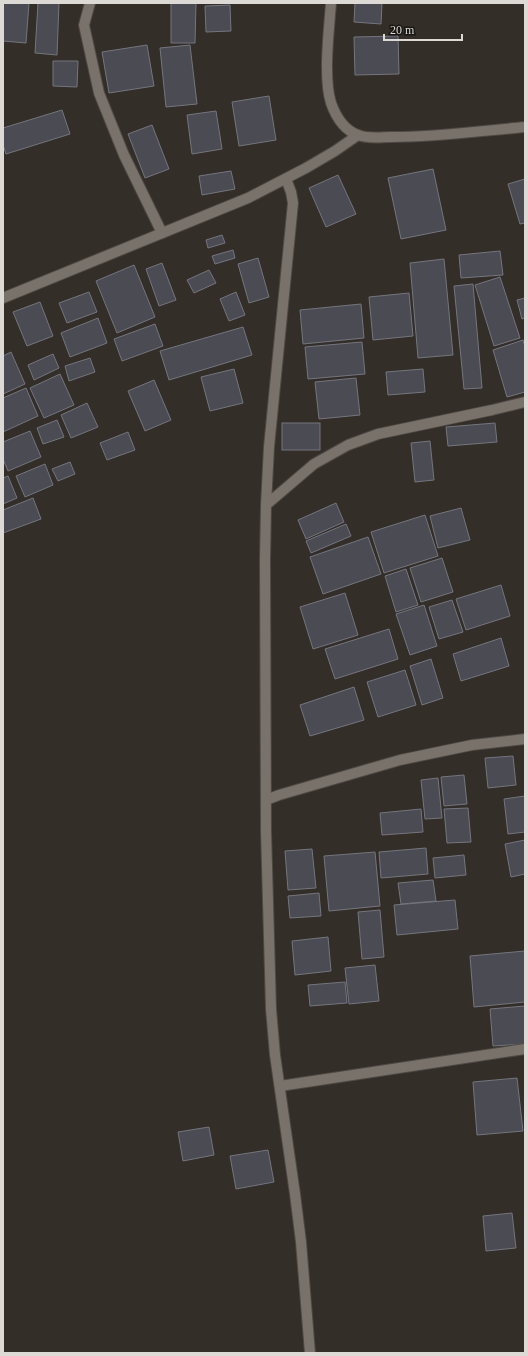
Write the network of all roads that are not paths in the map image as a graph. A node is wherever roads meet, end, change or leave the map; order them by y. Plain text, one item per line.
1 (90, 3) edge
2 (331, 3) edge
3 (525, 127) edge
4 (358, 135) junction
5 (286, 179) junction
6 (162, 234) junction
7 (3, 298) edge
8 (525, 402) edge
9 (266, 505) junction
10 (525, 739) edge
11 (266, 800) junction
12 (525, 1049) edge
13 (280, 1086) junction
14 (310, 1353) edge

1 - 6 street
2 - 4 street
3 - 4 street
4 - 5 street
5 - 6 street
5 - 9 street
6 - 7 street
8 - 9 street
9 - 11 street
10 - 11 street
11 - 13 street
12 - 13 street
13 - 14 street

